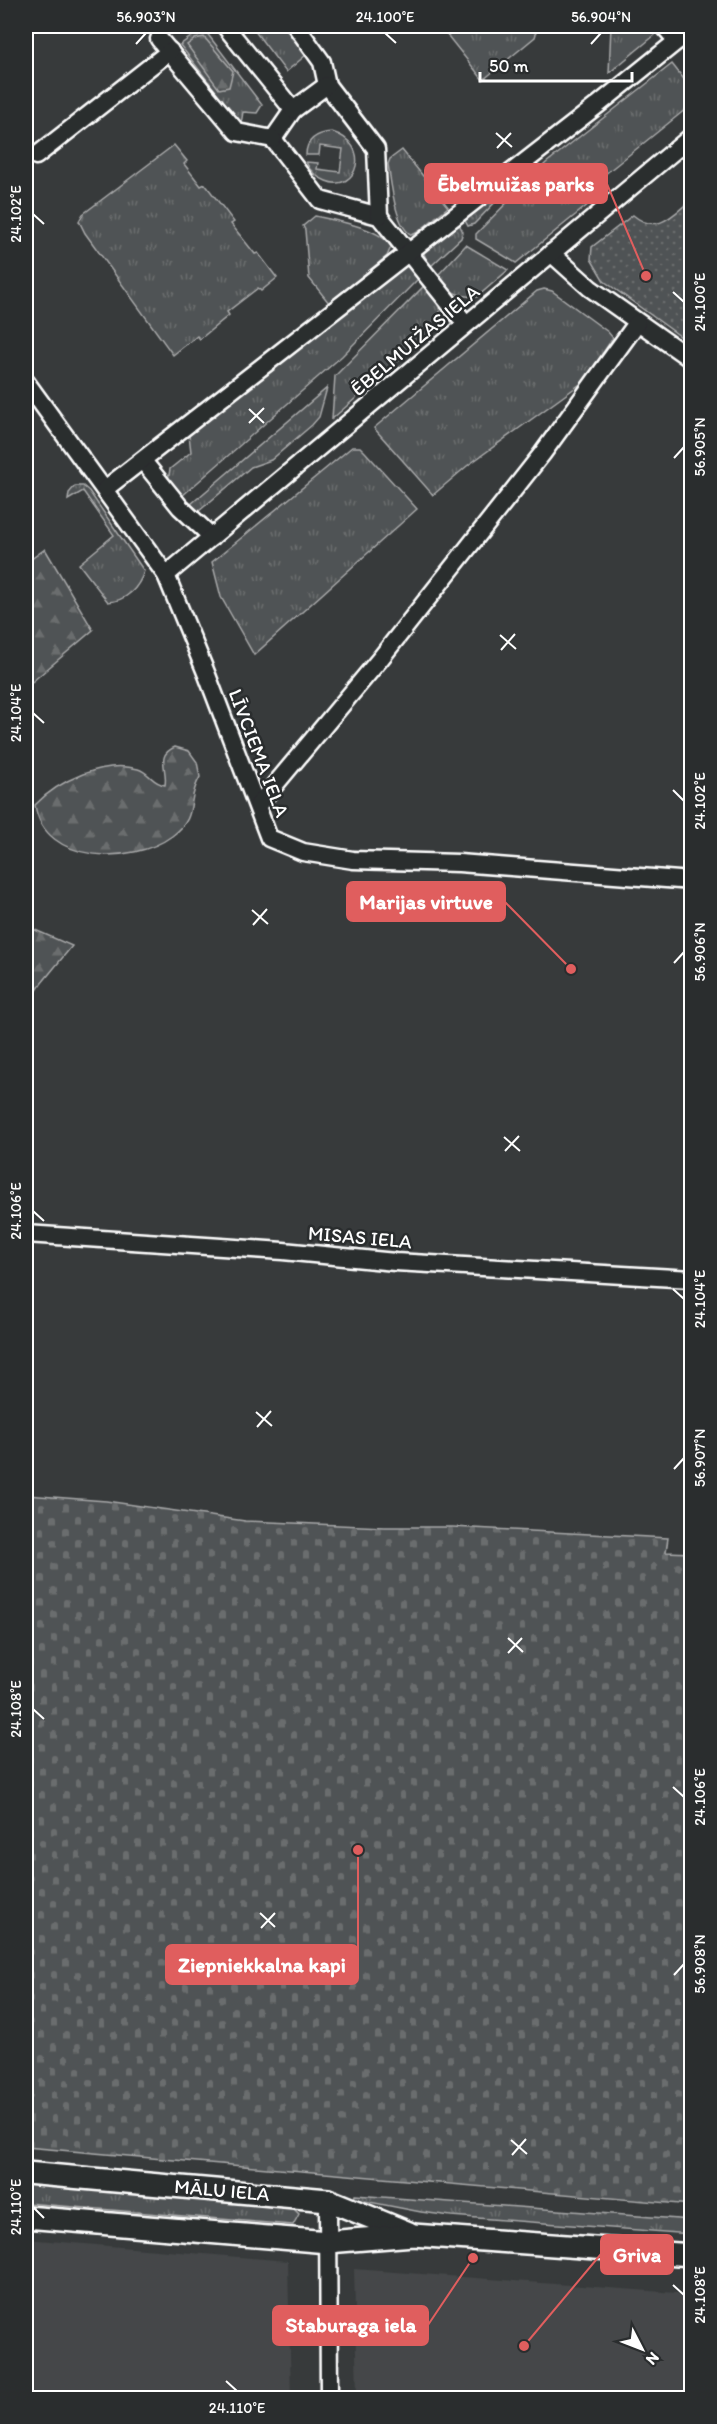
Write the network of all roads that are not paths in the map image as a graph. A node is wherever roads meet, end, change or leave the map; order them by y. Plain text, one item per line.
1 (225, 26) edge
2 (664, 26) edge
3 (301, 27) edge
4 (692, 29) edge
5 (676, 41) junction
6 (327, 85) junction
7 (293, 110) junction
8 (692, 136) edge
9 (273, 139) junction
10 (36, 156) dead end
11 (379, 216) junction
12 (408, 252) junction
13 (551, 253) junction
14 (637, 323) junction
15 (466, 324) junction
16 (692, 360) edge
17 (26, 382) edge
18 (143, 461) junction
19 (105, 489) junction
20 (212, 537) junction
21 (166, 575) junction
22 (258, 805) junction
23 (692, 881) edge
24 (26, 1234) edge
25 (692, 1279) edge
26 (26, 2173) edge
27 (328, 2200) junction
28 (26, 2217) edge
29 (413, 2235) junction
30 (328, 2242) junction
31 (692, 2255) edge
32 (329, 2398) edge

1 - 7 street
2 - 5 street
3 - 6 street
4 - 5 street
5 - 12 street
6 - 7 street
6 - 11 street
7 - 9 street
8 - 13 street, ĒBELMUIŽAS IELA
9 - 10 street
9 - 11 street
11 - 12 street
12 - 15 street
12 - 18 street
13 - 14 street
13 - 15 street, ĒBELMUIŽAS IELA
14 - 16 street
14 - 22 street
15 - 20 street, ĒBELMUIŽAS IELA
17 - 19 street, LĪVCIEMA IELA
18 - 19 street
18 - 20 street
19 - 21 street, LĪVCIEMA IELA
20 - 21 street, ĒBELMUIŽAS IELA
21 - 22 street, LĪVCIEMA IELA
22 - 23 street, LĪVCIEMA IELA
24 - 25 street, MISAS IELA
26 - 27 street, MĀLU IELA
27 - 29 street, MĀLU IELA
27 - 30 street
28 - 30 street, MĀLU IELA
29 - 30 street, MĀLU IELA
29 - 31 street, MĀLU IELA
30 - 32 street

